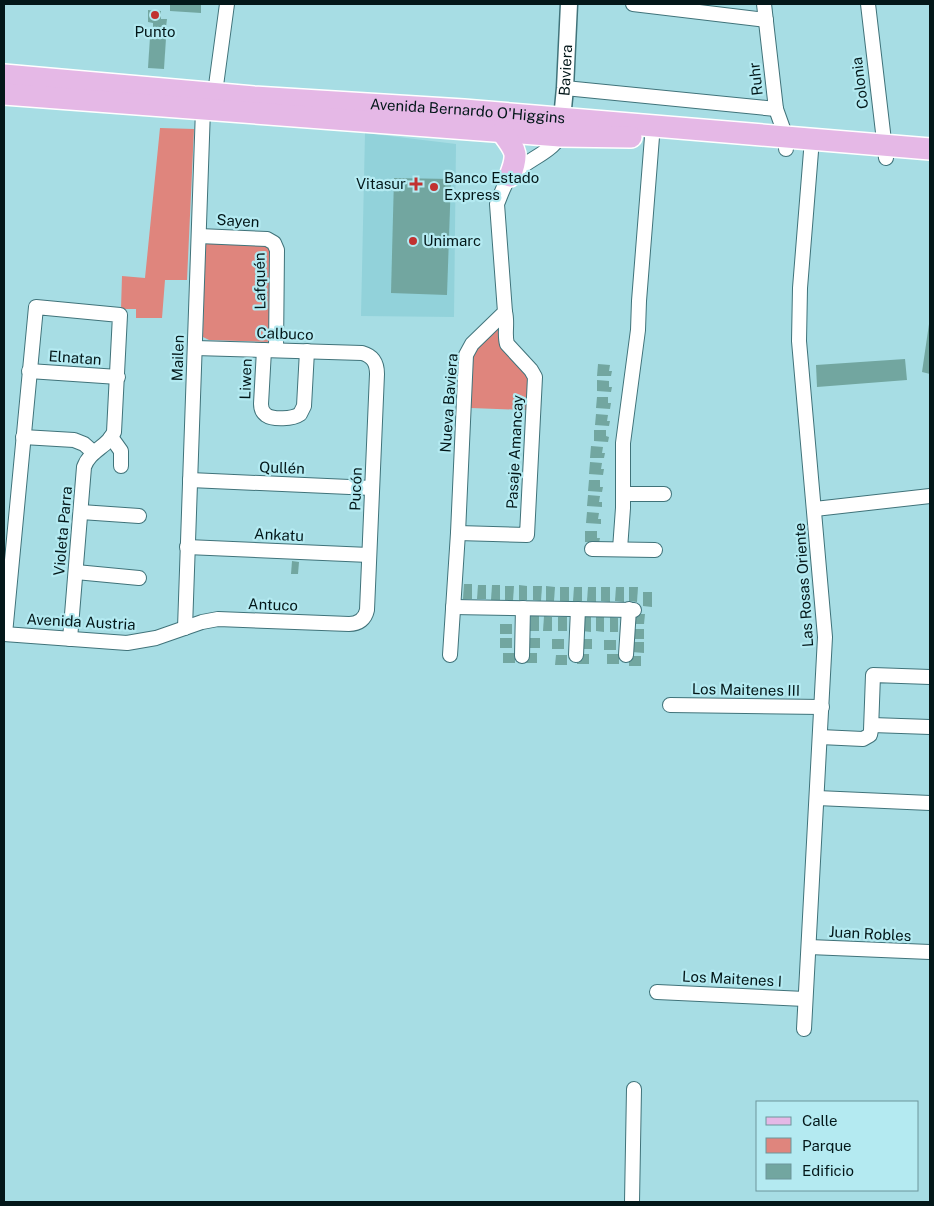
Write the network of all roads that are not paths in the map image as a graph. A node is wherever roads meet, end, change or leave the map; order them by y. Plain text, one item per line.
1 (227, 4) edge
2 (569, 4) edge
3 (633, 4) edge
4 (764, 4) edge
5 (868, 4) edge
6 (766, 20) junction
7 (4, 75) edge
8 (565, 88) junction
9 (4, 94) edge
10 (209, 101) junction
11 (776, 109) junction
12 (387, 114) junction
13 (561, 127) junction
14 (502, 132) junction
15 (652, 137) junction
16 (786, 143) junction
17 (811, 145) junction
18 (930, 149) edge
19 (885, 152) junction
20 (930, 162) edge
21 (510, 176) junction
22 (200, 236) junction
23 (274, 243) joint
24 (505, 312) junction
25 (195, 348) junction
26 (270, 350) junction
27 (307, 351) junction
28 (373, 359) joint
29 (30, 371) junction
30 (118, 377) junction
31 (23, 437) junction
32 (112, 438) junction
33 (93, 452) junction
34 (121, 466) dead end
35 (190, 480) junction
36 (372, 488) junction
37 (623, 494) junction
38 (664, 494) dead end
39 (930, 496) edge
40 (815, 509) junction
41 (81, 512) junction
42 (139, 516) dead end
43 (458, 533) junction
44 (188, 547) junction
45 (592, 549) dead end
46 (620, 549) junction
47 (655, 550) dead end
48 (369, 555) junction
49 (76, 572) junction
50 (139, 578) dead end
51 (453, 607) junction
52 (524, 608) junction
53 (578, 609) junction
54 (361, 620) joint
55 (184, 628) junction
56 (4, 634) edge
57 (70, 639) junction
58 (626, 654) dead end
59 (450, 655) dead end
60 (576, 655) dead end
61 (522, 656) dead end
62 (930, 677) edge
63 (670, 705) dead end
64 (822, 707) junction
65 (872, 725) junction
66 (930, 727) edge
67 (820, 737) junction
68 (817, 798) junction
69 (930, 803) edge
70 (809, 947) junction
71 (930, 952) edge
72 (657, 992) dead end
73 (805, 999) junction
74 (804, 1029) dead end
75 (634, 1089) dead end
76 (632, 1202) edge

1 - 10 street, Mailen
2 - 8 street, Baviera
3 - 6 street
4 - 6 street, Ruhr
5 - 19 street, Colonia
6 - 11 street, Ruhr
7 - 10 main road, Avenida Bernardo O'Higgins
8 - 11 street, Avenida Bernardo O'Higgins
8 - 13 street, Baviera
9 - 10 main road, Avenida Bernardo O'Higgins
10 - 12 main road, Avenida Bernardo O'Higgins
10 - 22 street, Mailen
11 - 16 street, Ruhr
12 - 13 main road, Avenida Bernardo O'Higgins
12 - 14 main road, Avenida Bernardo O'Higgins
13 - 14 main road, Avenida Bernardo O'Higgins
13 - 15 main road, Avenida Bernardo O'Higgins
13 - 16 main road, Avenida Bernardo O'Higgins
13 - 21 street
14 - 21 main road
15 - 16 main road, Avenida Bernardo O'Higgins
15 - 37 street
16 - 17 main road, Avenida Bernardo O'Higgins
17 - 19 main road, Avenida Bernardo O'Higgins
17 - 40 street, Las Rosas Oriente
18 - 19 main road, Avenida Bernardo O'Higgins
19 - 20 main road, Avenida Bernardo O'Higgins
21 - 24 street
22 - 23 street, Sayen
22 - 25 street, Mailen
23 - 26 street, Lafquén
24 - 43 street, Nueva Baviera
24 - 43 street, Pasaje Amancay
25 - 26 street, Calbuco
25 - 35 street, Mailen
26 - 27 street, Calbuco
26 - 27 street, Liwen
27 - 28 street, Calbuco
28 - 36 street, Pucón
29 - 30 street, Elnatan
29 - 30 street
29 - 31 street
30 - 32 street
31 - 33 street
31 - 56 street
32 - 33 street
32 - 34 street
33 - 41 street, Violeta Parra
35 - 36 street, Qullén
35 - 44 street, Mailen
36 - 48 street, Pucón
37 - 38 street
37 - 46 street
39 - 40 street
40 - 64 street, Las Rosas Oriente
41 - 42 street
41 - 49 street, Violeta Parra
43 - 51 street, Nueva Baviera
44 - 48 street, Ankatu
44 - 55 street, Mailen
45 - 46 street
46 - 47 street
48 - 54 street, Pucón
49 - 50 street
49 - 57 street, Violeta Parra
51 - 52 street
51 - 59 street, Nueva Baviera
52 - 53 street
52 - 61 street
53 - 58 street
53 - 60 street
54 - 55 street, Antuco
55 - 57 street, Avenida Austria
56 - 57 street, Avenida Austria
62 - 65 street
63 - 64 street, Los Maitenes III
64 - 67 street, Las Rosas Oriente
65 - 66 street
65 - 67 street
67 - 68 street, Las Rosas Oriente
68 - 69 street
68 - 70 street, Las Rosas Oriente
70 - 71 street, Juan Robles
70 - 73 street, Las Rosas Oriente
72 - 73 street, Los Maitenes I
73 - 74 street, Las Rosas Oriente
75 - 76 street

